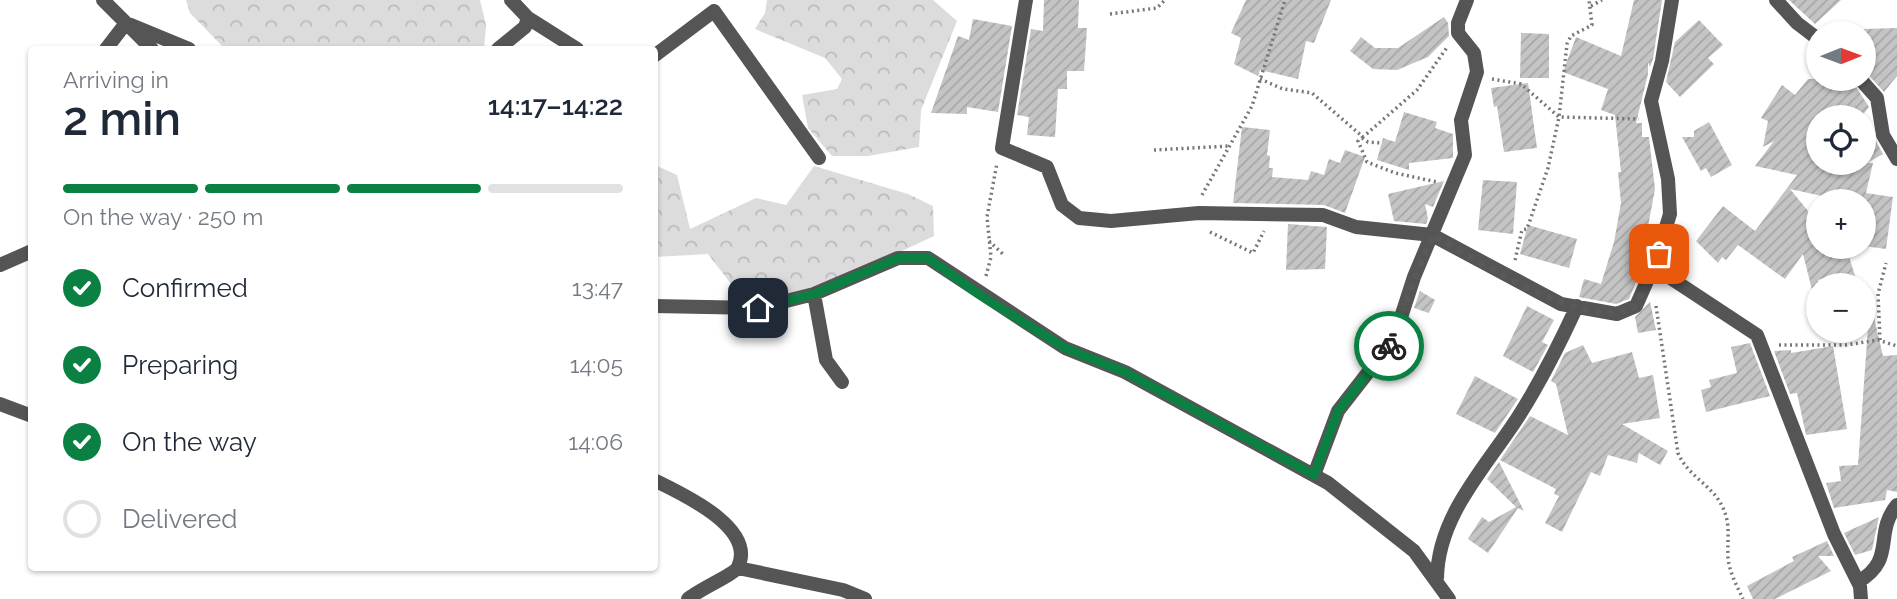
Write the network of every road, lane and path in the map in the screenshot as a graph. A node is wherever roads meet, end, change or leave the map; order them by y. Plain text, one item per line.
1 (103, 0) edge
2 (511, 0) edge
3 (1026, 0) edge
4 (1166, 0) edge
5 (1285, 0) edge
6 (1467, 0) edge
7 (1589, 0) edge
8 (1602, 0) edge
9 (1672, 0) edge
10 (1776, 0) edge
11 (1591, 6) junction
12 (1110, 14) dead end
13 (528, 18) junction
14 (126, 23) junction
15 (1806, 31) edge
16 (1458, 33) junction
17 (108, 46) edge
18 (149, 46) edge
19 (182, 46) edge
20 (502, 46) edge
21 (572, 46) edge
22 (658, 53) edge
23 (1260, 79) junction
24 (1476, 79) junction
25 (1871, 91) edge
26 (1559, 117) junction
27 (1653, 119) junction
28 (1361, 139) junction
29 (1381, 143) dead end
30 (1354, 145) dead end
31 (1230, 146) junction
32 (1002, 148) junction
33 (1154, 150) dead end
34 (819, 158) dead end
35 (1897, 159) edge
36 (1453, 186) junction
37 (1272, 214) junction
38 (1188, 215) junction
39 (1432, 235) junction
40 (988, 239) junction
41 (28, 253) edge
42 (1659, 254) junction
43 (1005, 256) dead end
44 (1886, 262) dead end
45 (0, 265) edge
46 (1664, 269) junction
47 (1510, 278) junction
48 (978, 293) junction
49 (814, 294) junction
50 (658, 306) edge
51 (1577, 306) junction
52 (1880, 340) junction
53 (1774, 342) dead end
54 (1897, 346) edge
55 (842, 382) dead end
56 (0, 404) edge
57 (28, 414) edge
58 (1314, 475) junction
59 (658, 482) edge
60 (1897, 505) edge
61 (738, 568) junction
62 (1437, 578) junction
63 (1858, 582) junction
64 (688, 599) edge
65 (865, 599) edge
66 (1449, 599) edge
67 (1743, 599) edge
68 (1861, 599) edge

1 - 14 street
2 - 13 street
3 - 32 street
4 - 12 path
5 - 23 path
6 - 16 street
7 - 11 path
8 - 11 path
9 - 27 street
10 - 15 street
11 - 26 path
13 - 20 street
13 - 21 street
14 - 17 street
14 - 18 street
14 - 19 street
16 - 24 street
16 - 28 path
22 - 34 street
23 - 28 path
23 - 31 path
24 - 26 path
24 - 36 street
25 - 35 street
26 - 27 path
26 - 47 path
27 - 42 street
28 - 29 path
28 - 30 path
28 - 36 path
31 - 33 path
31 - 38 path
32 - 38 street
32 - 40 path
36 - 39 street
37 - 38 street
37 - 38 path
37 - 39 street
39 - 47 street
39 - 58 street
40 - 43 path
40 - 48 path
41 - 45 street
42 - 46 street
42 - 51 street
44 - 52 path
46 - 63 street
46 - 67 path
47 - 51 street
48 - 49 street
48 - 58 street
49 - 50 street
49 - 55 street
51 - 62 street
52 - 53 path
52 - 54 path
56 - 57 street
58 - 62 street
59 - 61 street
60 - 63 street
61 - 64 street
61 - 65 street
62 - 66 street
63 - 68 street

